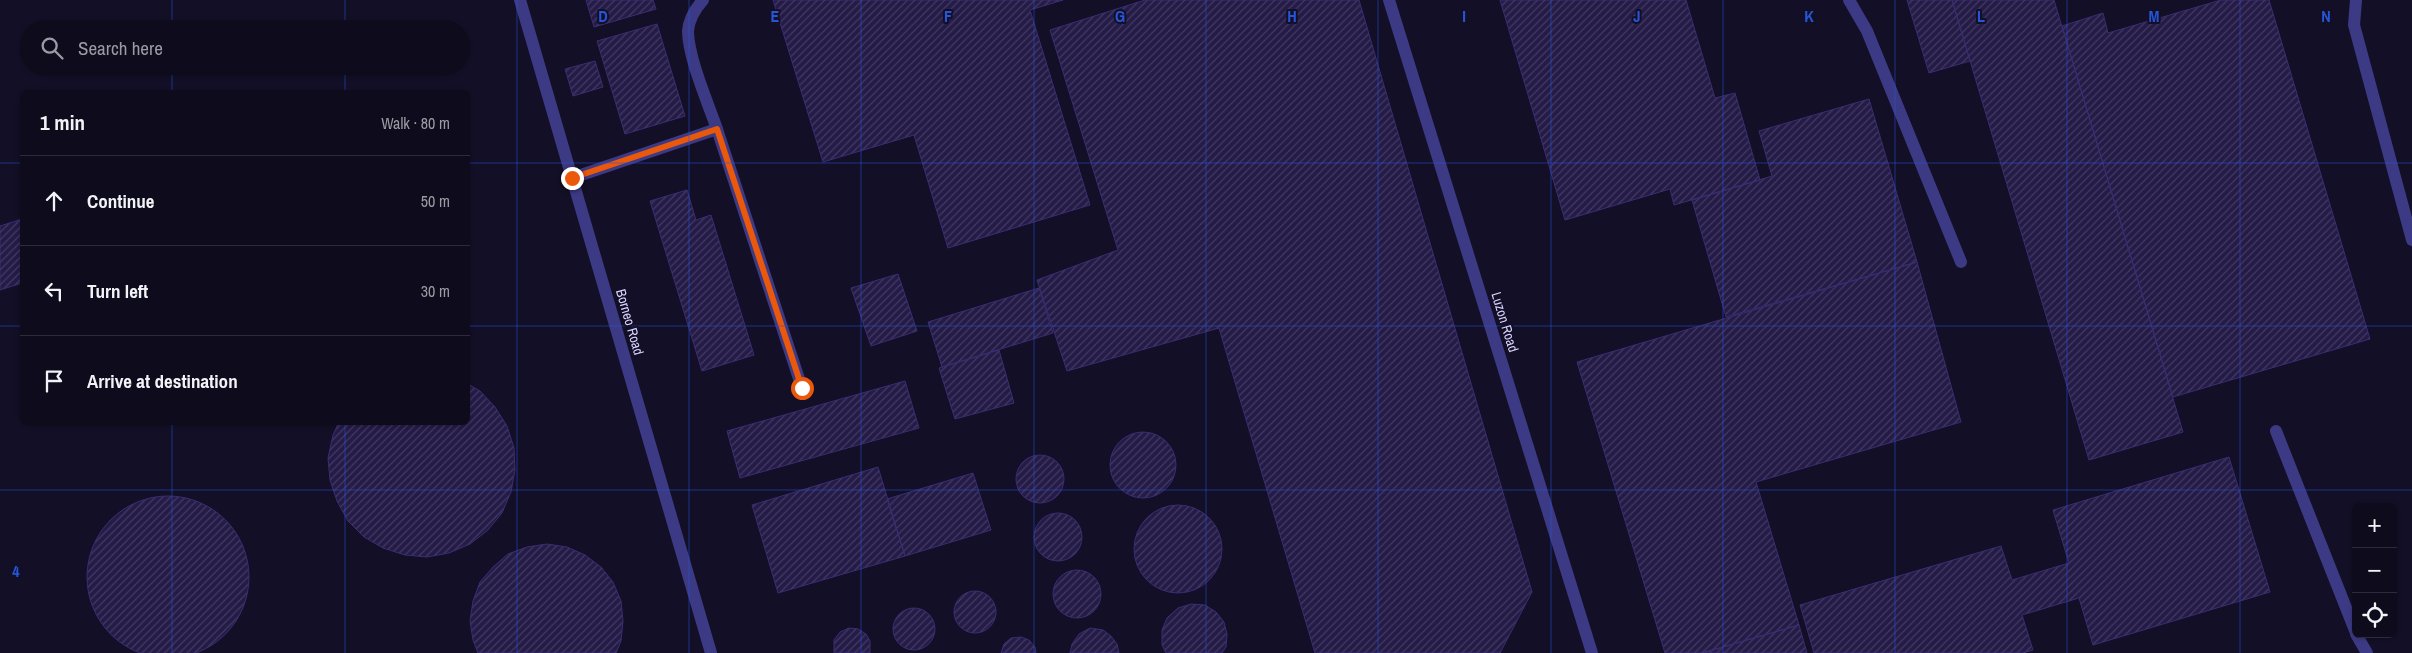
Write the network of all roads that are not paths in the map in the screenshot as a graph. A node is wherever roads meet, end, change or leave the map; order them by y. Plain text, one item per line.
1 (520, 0) edge
2 (703, 0) edge
3 (1389, 0) edge
4 (1849, 0) edge
5 (2356, 0) edge
6 (717, 129) junction
7 (572, 178) junction
8 (2412, 240) edge
9 (1961, 262) dead end
10 (802, 388) dead end
11 (2276, 431) dead end
12 (2352, 624) edge
13 (2358, 638) edge
14 (711, 653) edge
15 (1592, 653) edge
16 (2367, 653) edge

1 - 7 lane, Borneo Road
2 - 6 lane
3 - 15 lane, Luzon Road
4 - 9 lane
5 - 8 lane
6 - 7 lane
6 - 10 lane
7 - 14 lane, Borneo Road
11 - 12 lane
13 - 16 lane

